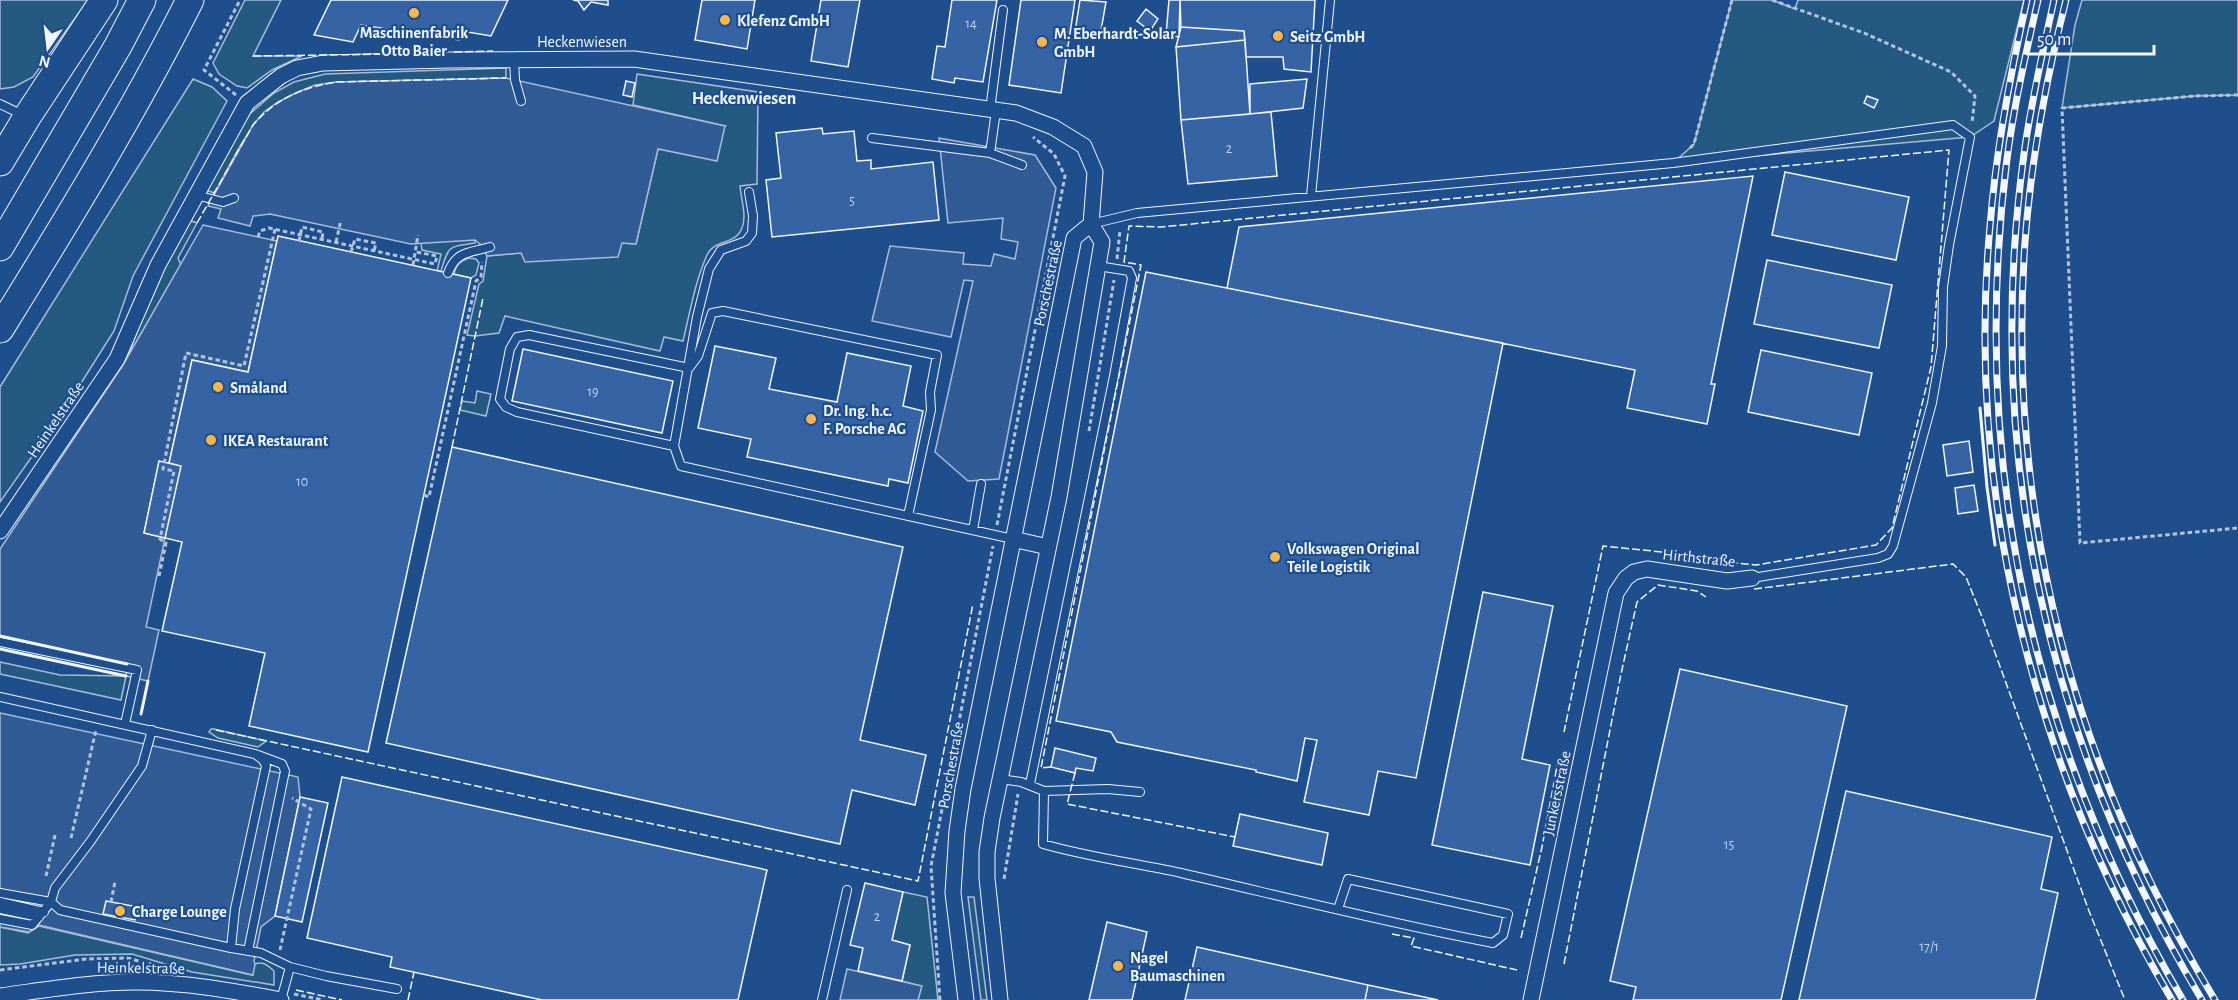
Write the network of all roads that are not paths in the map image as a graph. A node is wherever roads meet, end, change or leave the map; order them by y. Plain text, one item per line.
1 (104, 0) edge
2 (142, 0) edge
3 (190, 0) edge
4 (1330, 0) edge
5 (1003, 10) dead end
6 (514, 60) junction
7 (521, 101) dead end
8 (0, 104) edge
9 (993, 110) junction
10 (27, 117) junction
11 (872, 138) dead end
12 (990, 153) junction
13 (0, 162) edge
14 (1022, 165) dead end
15 (749, 192) dead end
16 (196, 195) junction
17 (1311, 196) junction
18 (234, 198) dead end
19 (1091, 224) junction
20 (0, 247) edge
21 (486, 248) road end
22 (1098, 266) junction
23 (448, 273) dead end
24 (134, 324) joint
25 (0, 329) edge
26 (689, 368) junction
27 (674, 446) junction
28 (981, 484) dead end
29 (908, 516) junction
30 (973, 530) junction
31 (0, 531) edge
32 (1013, 539) junction
33 (1048, 546) junction
34 (1752, 578) joint
35 (1616, 593) joint
36 (0, 642) edge
37 (0, 697) edge
38 (125, 724) junction
39 (152, 730) junction
40 (255, 754) junction
41 (1000, 779) junction
42 (1030, 784) junction
43 (1044, 791) junction
44 (1140, 792) dead end
45 (847, 890) dead end
46 (0, 892) edge
47 (0, 902) edge
48 (51, 902) junction
49 (0, 909) edge
50 (1338, 909) junction
51 (41, 914) junction
52 (0, 919) edge
53 (231, 948) junction
54 (248, 951) junction
55 (290, 967) junction
56 (397, 989) dead end
57 (0, 996) edge
58 (281, 1000) edge
59 (822, 1000) edge
60 (966, 1000) edge
61 (1000, 1000) edge
62 (1531, 1000) edge

1 - 10 highway
2 - 20 highway
3 - 25 highway
4 - 17 lane
5 - 9 lane
6 - 7 lane
6 - 9 street, Heckenwiesen
6 - 16 street, Heckenwiesen
8 - 10 lane
9 - 12 lane
9 - 19 street, Heckenwiesen
10 - 13 highway
11 - 12 lane
12 - 14 lane
15 - 26 lane
16 - 18 lane
16 - 24 street, Heckenwiesen
17 - 19 lane
17 - 34 lane
19 - 22 street
19 - 32 street, Porschestraße
21 - 23 lane
22 - 33 street
22 - 42 lane
24 - 31 street, Heinkelstraße
26 - 27 lane
26 - 27 lane
26 - 29 lane
27 - 29 lane
28 - 30 lane
29 - 30 lane
30 - 32 lane
32 - 33 street
32 - 60 street, Porschestraße
33 - 41 street
34 - 35 street, Hirthstraße
35 - 62 street, Junkersstraße
36 - 38 lane
37 - 38 lane
38 - 39 lane
39 - 40 lane
39 - 48 lane
40 - 53 lane
40 - 54 lane
41 - 42 lane
41 - 61 street
42 - 43 lane
43 - 44 lane
43 - 50 lane
45 - 59 lane
46 - 48 lane
47 - 51 lane
48 - 51 lane
48 - 53 lane
49 - 51 lane
50 - 50 lane
51 - 52 lane
53 - 54 lane
54 - 55 lane
55 - 56 lane
55 - 58 lane
57 - 58 street, Heinkelstraße

